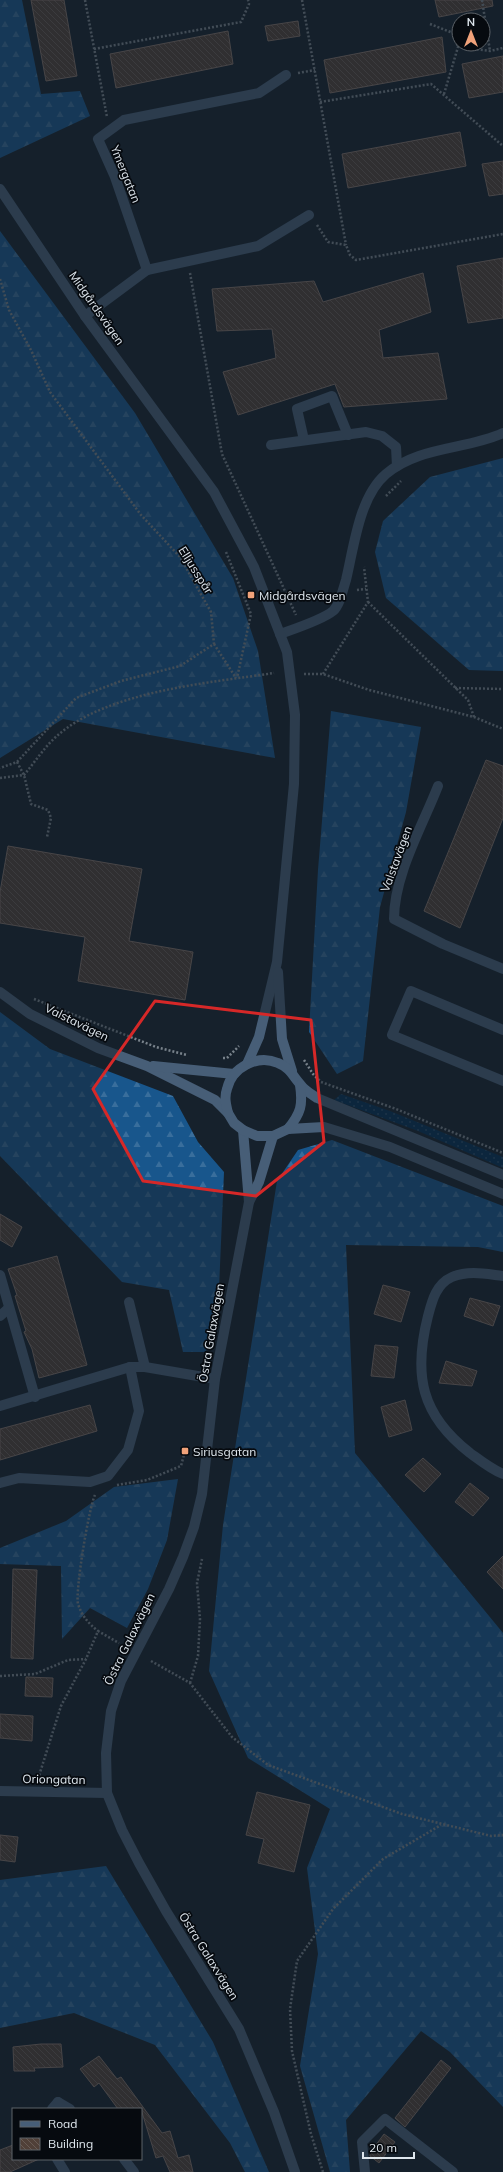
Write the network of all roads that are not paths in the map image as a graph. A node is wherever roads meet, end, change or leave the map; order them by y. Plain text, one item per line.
1 (286, 75) dead end
2 (0, 189) edge
3 (309, 214) road end
4 (147, 270) junction
5 (85, 316) junction
6 (503, 433) edge
7 (348, 435) junction
8 (304, 440) junction
9 (271, 444) dead end
10 (397, 466) junction
11 (280, 634) junction
12 (438, 786) dead end
13 (277, 962) junction
14 (503, 969) edge
15 (0, 992) edge
16 (503, 1030) edge
17 (247, 1064) junction
18 (147, 1066) junction
19 (292, 1071) junction
20 (234, 1074) junction
21 (503, 1081) edge
22 (300, 1085) junction
23 (228, 1113) junction
24 (288, 1129) junction
25 (242, 1130) junction
26 (273, 1136) junction
27 (503, 1175) edge
28 (503, 1194) edge
29 (249, 1202) junction
30 (0, 1275) edge
31 (503, 1276) edge
32 (129, 1302) dead end
33 (9, 1308) junction
34 (0, 1316) edge
35 (130, 1366) junction
36 (145, 1367) junction
37 (215, 1379) junction
38 (35, 1397) junction
39 (0, 1406) edge
40 (503, 1474) edge
41 (0, 1483) edge
42 (0, 1791) edge
43 (107, 1793) junction
44 (55, 2106) edge
45 (65, 2108) edge
46 (58, 2160) edge
47 (125, 2160) edge
48 (65, 2172) edge
49 (134, 2172) edge
50 (295, 2172) edge
51 (365, 2172) edge
52 (453, 2172) edge

1 - 4 street, Ymergatan
2 - 5 street, Midgårdsvägen
3 - 4 street
4 - 5 street
5 - 11 street, Midgårdsvägen
6 - 10 street
7 - 8 street
7 - 8 street
7 - 10 street
8 - 9 street
10 - 11 street
11 - 13 street, Midgårdsvägen
12 - 14 street, Valstavägen
13 - 17 street, Midgårdsvägen
13 - 19 street, Midgårdsvägen
15 - 18 street, Valstavägen
16 - 21 street
17 - 19 street
17 - 20 street
18 - 20 street, Valstavägen
18 - 23 street, Valstavägen
19 - 22 street
20 - 23 street
22 - 24 street
22 - 27 street
23 - 25 street, Valstavägen
24 - 26 street
24 - 28 street
25 - 26 street
25 - 29 street, Östra Galaxvägen
26 - 29 street, Östra Galaxvägen
29 - 37 street, Östra Galaxvägen
30 - 33 street
31 - 40 street
32 - 36 street
33 - 34 street
33 - 38 street
35 - 36 street
35 - 38 street
35 - 41 street
36 - 37 street
37 - 43 street, Östra Galaxvägen
38 - 39 street
42 - 43 street, Oriongatan
43 - 50 street, Östra Galaxvägen
44 - 45 street
46 - 48 street
47 - 49 street
51 - 52 street

